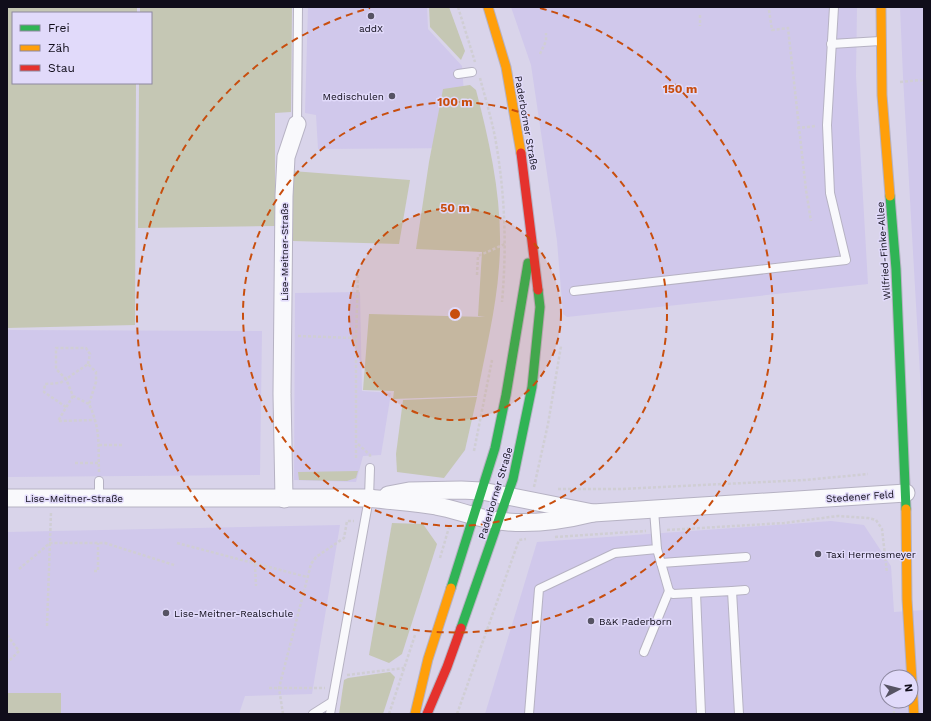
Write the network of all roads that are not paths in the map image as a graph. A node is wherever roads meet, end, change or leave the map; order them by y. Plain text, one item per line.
1 (298, 7) edge
2 (488, 7) edge
3 (834, 7) edge
4 (881, 7) edge
5 (881, 41) junction
6 (831, 44) junction
7 (472, 72) dead end
8 (458, 74) dead end
9 (297, 124) joint
10 (531, 244) junction
11 (574, 290) dead end
12 (370, 468) dead end
13 (99, 481) road end
14 (482, 491) junction
15 (906, 493) junction
16 (507, 496) junction
17 (7, 498) edge
18 (99, 498) junction
19 (368, 498) junction
20 (284, 500) junction
21 (654, 510) junction
22 (593, 513) junction
23 (475, 515) junction
24 (499, 521) junction
25 (657, 549) junction
26 (746, 557) dead end
27 (661, 563) junction
28 (745, 590) dead end
29 (669, 591) junction
30 (732, 591) junction
31 (696, 593) junction
32 (644, 652) dead end
33 (332, 702) junction
34 (313, 714) edge
35 (330, 714) edge
36 (416, 714) edge
37 (427, 714) edge
38 (529, 714) edge
39 (701, 714) edge
40 (739, 714) edge
41 (914, 714) edge

1 - 9 lane, Lise-Meitner-Straße
2 - 10 street, Paderborner Straße
3 - 6 lane
4 - 5 street, Wilfried-Finke-Allee
5 - 6 lane
5 - 15 street, Wilfried-Finke-Allee
6 - 11 lane
7 - 8 lane
9 - 20 street, Lise-Meitner-Straße
10 - 14 street, Paderborner Straße
10 - 16 street, Paderborner Straße
12 - 19 lane
13 - 18 lane
14 - 16 street, Lise-Meitner-Straße
14 - 19 street, Lise-Meitner-Straße
14 - 23 street, Paderborner Straße
15 - 21 street, Stedener Feld
15 - 41 street, Stedener Feld
16 - 22 street, Stedener Feld
16 - 24 street, Paderborner Straße
17 - 18 street, Lise-Meitner-Straße
18 - 20 street, Lise-Meitner-Straße
19 - 20 street, Lise-Meitner-Straße
19 - 23 street, Lise-Meitner-Straße
19 - 33 lane
21 - 22 street, Stedener Feld
21 - 25 lane
22 - 24 street, Stedener Feld
23 - 24 street, Stedener Feld
23 - 36 street, Paderborner Straße
24 - 37 street, Paderborner Straße
25 - 27 lane
25 - 38 lane
26 - 27 lane
27 - 29 lane
28 - 30 lane
29 - 31 lane
29 - 32 lane
30 - 31 lane
30 - 40 lane
31 - 39 lane
33 - 34 lane
33 - 35 lane

